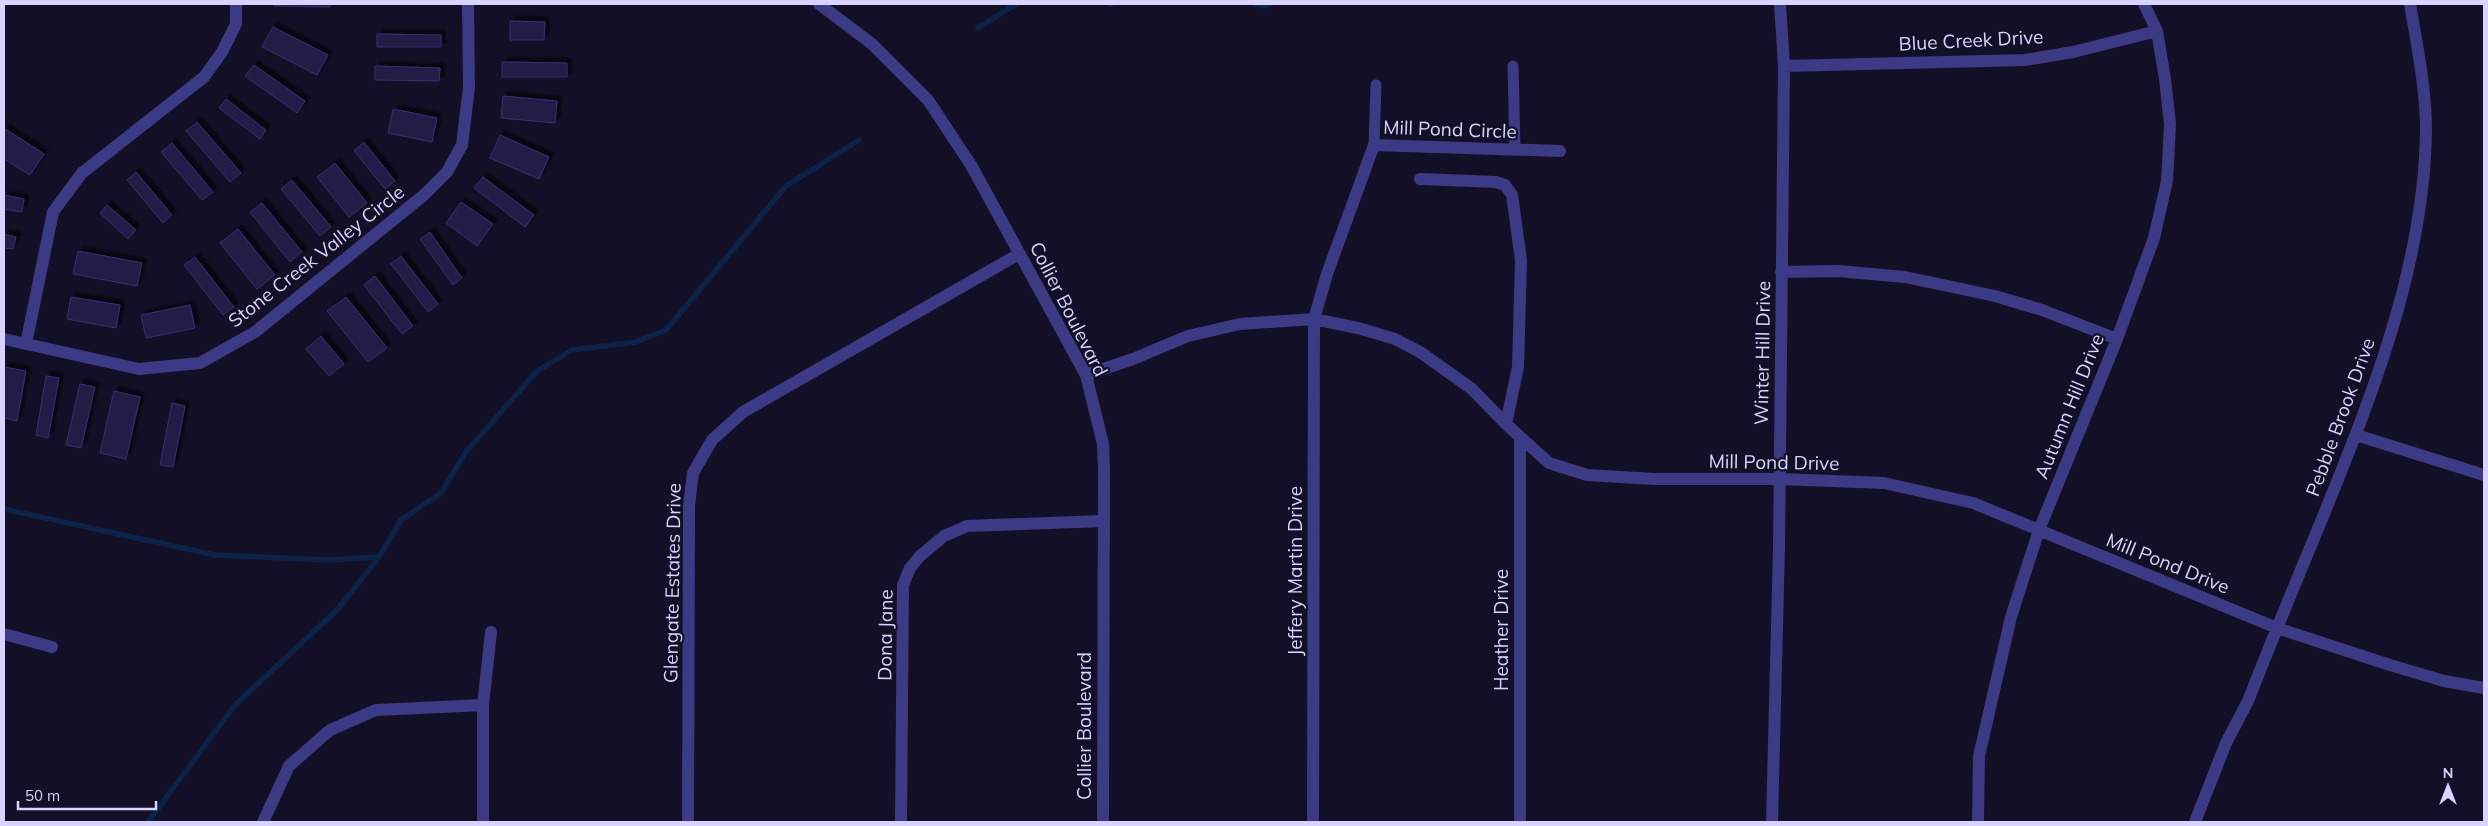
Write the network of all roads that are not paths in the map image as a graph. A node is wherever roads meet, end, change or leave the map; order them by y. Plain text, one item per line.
1 (236, 4) edge
2 (468, 4) edge
3 (819, 4) edge
4 (1780, 4) edge
5 (2144, 4) edge
6 (2410, 4) edge
7 (2157, 31) junction
8 (1514, 66) dead end
9 (1784, 66) junction
10 (1376, 85) dead end
11 (1374, 145) junction
12 (1515, 149) junction
13 (1560, 151) dead end
14 (1420, 179) dead end
15 (1019, 254) junction
16 (1782, 272) junction
17 (1314, 319) junction
18 (4, 339) edge
19 (2117, 339) junction
20 (26, 344) junction
21 (1086, 375) junction
22 (1506, 424) junction
23 (2356, 436) junction
24 (1520, 438) junction
25 (2484, 475) edge
26 (1780, 479) junction
27 (1103, 521) junction
28 (2039, 530) junction
29 (2277, 628) junction
30 (491, 632) dead end
31 (4, 634) edge
32 (52, 647) dead end
33 (2484, 688) edge
34 (483, 705) junction
35 (264, 822) edge
36 (483, 822) edge
37 (688, 822) edge
38 (901, 822) edge
39 (1103, 822) edge
40 (1313, 822) edge
41 (1520, 822) edge
42 (1772, 822) edge
43 (1978, 822) edge
44 (2195, 822) edge

1 - 20 street
2 - 20 street, Stone Creek Valley Circle
3 - 15 street, Collier Boulevard
4 - 9 street, Winter Hill Drive
5 - 7 street, Autumn Hill Drive
6 - 23 street, Pebble Brook Drive
7 - 9 street, Blue Creek Drive
7 - 19 street, Autumn Hill Drive
8 - 12 lane
9 - 16 street, Winter Hill Drive
10 - 11 lane
11 - 12 street, Mill Pond Circle
11 - 17 street, Mill Pond Circle
12 - 13 street, Mill Pond Circle
14 - 22 street
15 - 21 street, Collier Boulevard
15 - 37 street, Glengate Estates Drive
16 - 19 street
16 - 26 street, Winter Hill Drive
17 - 21 street, Mill Pond Drive
17 - 22 street, Mill Pond Drive
17 - 40 street, Jeffery Martin Drive
18 - 20 street, Stone Creek Valley Circle
19 - 28 street, Autumn Hill Drive
21 - 27 street, Collier Boulevard
22 - 24 street, Mill Pond Drive
23 - 25 street
23 - 29 street, Pebble Brook Drive
24 - 26 street, Mill Pond Drive
24 - 41 street, Heather Drive
26 - 28 street, Mill Pond Drive
26 - 42 street, Winter Hill Drive
27 - 38 street, Dona Jane
27 - 39 street, Collier Boulevard
28 - 29 street, Mill Pond Drive
28 - 43 street, Autumn Hill Drive
29 - 33 street, Mill Pond Drive
29 - 44 street, Pebble Brook Drive
30 - 34 street
31 - 32 street
34 - 35 street
34 - 36 street

